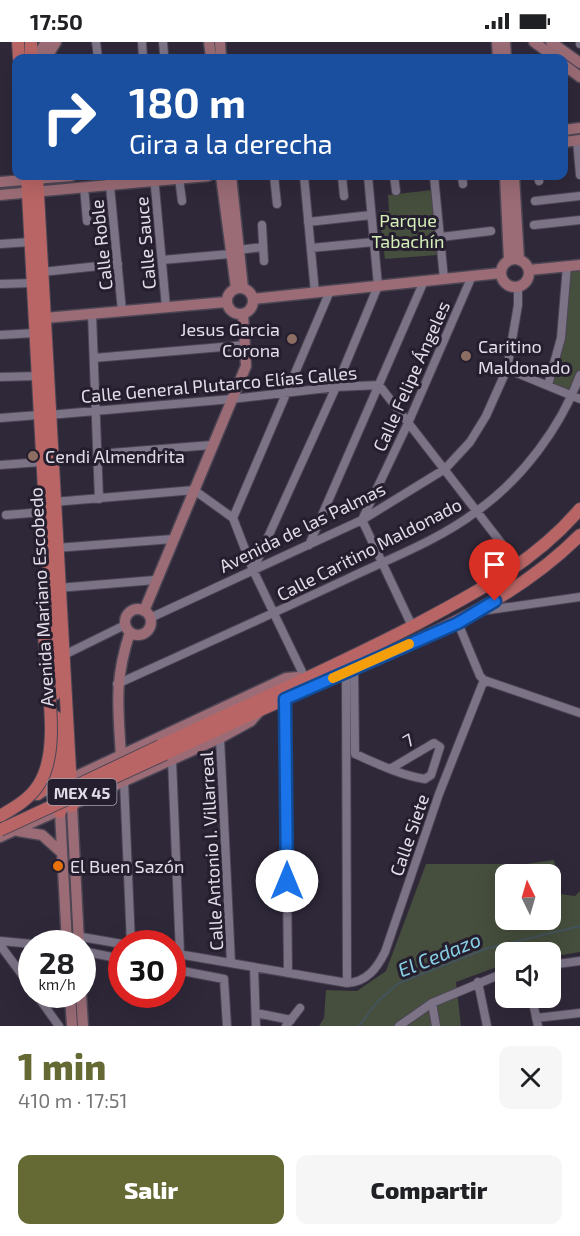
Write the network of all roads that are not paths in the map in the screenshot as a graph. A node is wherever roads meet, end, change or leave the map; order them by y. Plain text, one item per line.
1 (46, 42) edge
2 (163, 42) edge
3 (534, 42) edge
4 (551, 53) edge
5 (36, 54) edge
6 (164, 54) dead end
7 (579, 141) edge
8 (580, 175) edge
9 (110, 180) edge
10 (154, 180) edge
11 (179, 180) edge
12 (222, 180) edge
13 (231, 180) edge
14 (274, 180) edge
15 (304, 180) edge
16 (342, 180) edge
17 (368, 180) edge
18 (395, 180) edge
19 (434, 180) edge
20 (505, 180) edge
21 (514, 180) edge
22 (0, 182) edge
23 (32, 182) edge
24 (84, 187) junction
25 (396, 191) dead end
26 (0, 195) edge
27 (344, 196) dead end
28 (580, 196) edge
29 (182, 201) dead end
30 (535, 201) dead end
31 (277, 204) dead end
32 (372, 215) junction
33 (580, 220) edge
34 (87, 221) dead end
35 (308, 222) junction
36 (262, 225) dead end
37 (534, 225) dead end
38 (491, 231) dead end
39 (441, 237) junction
40 (30, 242) junction
41 (374, 242) junction
42 (0, 244) edge
43 (263, 247) junction
44 (311, 248) junction
45 (234, 252) junction
46 (162, 260) junction
47 (514, 260) junction
48 (264, 261) dead end
49 (118, 264) junction
50 (580, 265) edge
51 (567, 266) junction
52 (529, 270) junction
53 (42, 272) junction
54 (501, 273) junction
55 (472, 276) junction
56 (444, 279) junction
57 (424, 281) junction
58 (33, 283) junction
59 (0, 284) edge
60 (378, 285) junction
61 (518, 287) junction
62 (239, 288) junction
63 (330, 291) junction
64 (315, 293) junction
65 (253, 299) junction
66 (226, 302) junction
67 (166, 307) junction
68 (122, 311) junction
69 (92, 314) junction
70 (243, 314) junction
71 (45, 318) junction
72 (35, 333) junction
73 (0, 335) edge
74 (245, 345) junction
75 (94, 358) junction
76 (507, 369) junction
77 (580, 375) edge
78 (38, 376) junction
79 (0, 377) edge
80 (548, 385) junction
81 (379, 386) junction
82 (336, 387) junction
83 (287, 392) junction
84 (576, 398) edge
85 (232, 399) junction
86 (96, 411) junction
87 (44, 415) junction
88 (0, 418) edge
89 (409, 421) junction
90 (212, 446) junction
91 (98, 454) junction
92 (42, 462) junction
93 (0, 465) edge
94 (445, 469) junction
95 (194, 490) junction
96 (99, 499) junction
97 (54, 502) junction
98 (580, 509) edge
99 (44, 512) junction
100 (477, 512) junction
101 (6, 515) dead end
102 (233, 518) junction
103 (362, 520) junction
104 (580, 535) edge
105 (173, 539) junction
106 (52, 541) junction
107 (309, 545) junction
108 (382, 563) junction
109 (519, 566) junction
110 (253, 570) junction
111 (155, 580) junction
112 (51, 594) junction
113 (580, 597) edge
114 (479, 611) junction
115 (274, 613) junction
116 (147, 614) junction
117 (458, 623) junction
118 (412, 626) junction
119 (128, 628) junction
120 (62, 656) junction
121 (350, 670) junction
122 (304, 679) junction
123 (484, 680) junction
124 (117, 684) junction
125 (285, 699) junction
126 (580, 713) edge
127 (221, 728) junction
128 (58, 748) junction
129 (121, 756) junction
130 (172, 760) junction
131 (390, 769) junction
132 (124, 781) junction
133 (65, 782) junction
134 (38, 794) junction
135 (94, 795) junction
136 (72, 806) junction
137 (0, 811) edge
138 (60, 812) junction
139 (0, 816) edge
140 (0, 823) edge
141 (72, 831) junction
142 (4, 834) edge
143 (62, 853) junction
144 (72, 930) edge
145 (73, 930) edge
146 (130, 930) edge
147 (176, 930) edge
148 (0, 943) edge
149 (18, 944) edge
150 (186, 956) edge
151 (580, 961) edge
152 (231, 963) junction
153 (561, 964) edge
154 (254, 967) junction
155 (18, 968) edge
156 (186, 971) edge
157 (288, 973) junction
158 (495, 976) edge
159 (478, 982) junction
160 (347, 983) junction
161 (432, 1003) junction
162 (46, 1008) edge
163 (71, 1008) edge
164 (82, 1008) edge
165 (300, 1008) dead end
166 (256, 1013) junction
167 (580, 1013) edge
168 (537, 1022) edge
169 (288, 1023) edge
170 (58, 1026) edge
171 (72, 1026) edge
172 (83, 1026) edge
173 (227, 1026) edge
174 (256, 1026) edge
175 (399, 1026) edge
176 (436, 1026) edge
177 (488, 1026) edge

1 - 5 street
2 - 6 street
3 - 4 street
7 - 8 street
9 - 24 street
9 - 49 street, Calle Roble
10 - 46 street, Calle Sauce
11 - 29 street
12 - 45 street
13 - 45 street
14 - 31 street
15 - 35 street
16 - 27 street
17 - 32 street
18 - 25 street
19 - 39 street
20 - 47 street
21 - 47 street
22 - 23 street
23 - 24 street
23 - 26 street
23 - 40 main road, Avenida Mariano Escobedo
23 - 53 main road, Avenida Mariano Escobedo
24 - 34 street
28 - 30 street
32 - 35 street
32 - 41 street
33 - 37 street
35 - 44 street
36 - 43 street
38 - 39 street
39 - 56 street
40 - 42 street
40 - 58 main road, Avenida Mariano Escobedo
41 - 44 street
41 - 60 street
43 - 45 street
43 - 48 street
44 - 64 street
45 - 46 street
45 - 62 street
46 - 67 street, Calle Sauce
47 - 52 street
47 - 54 street
49 - 53 street
49 - 68 street, Calle Roble
50 - 51 street
51 - 52 street
51 - 80 street
52 - 61 street
53 - 71 main road, Avenida Mariano Escobedo
54 - 55 street
54 - 61 street
55 - 56 street
55 - 89 street, Calle Felipe Ángeles
56 - 57 street
57 - 60 street
57 - 81 street
58 - 59 street
58 - 72 main road, Avenida Mariano Escobedo
60 - 63 street
60 - 82 street
61 - 76 street, Avenida de las Palmas
62 - 65 street
62 - 66 street
63 - 64 street
63 - 83 street
64 - 65 street
65 - 70 street
66 - 67 street
66 - 70 street
67 - 68 street
68 - 69 street
69 - 71 street
69 - 75 street
70 - 74 street
71 - 87 main road, Avenida Mariano Escobedo
72 - 73 street
72 - 78 main road, Avenida Mariano Escobedo
74 - 75 street
74 - 85 street
75 - 86 street
76 - 80 street
76 - 94 street, Avenida de las Palmas
77 - 84 street, Calle Caritino Maldonado
78 - 79 street
78 - 87 main road, Avenida Mariano Escobedo
80 - 84 street
81 - 82 street, Calle General Plutarco Elías Calles
81 - 89 street, Calle General Plutarco Elías Calles
81 - 107 street
82 - 83 street, Calle General Plutarco Elías Calles
82 - 110 street
83 - 85 street, Calle General Plutarco Elías Calles
83 - 102 street
84 - 100 street, Calle Caritino Maldonado
85 - 86 street, Calle General Plutarco Elías Calles
85 - 90 street
86 - 87 street, Calle General Plutarco Elías Calles
86 - 91 street
87 - 88 street, Calle General Plutarco Elías Calles
87 - 92 main road, Avenida Mariano Escobedo
87 - 97 main road, Avenida Mariano Escobedo
89 - 94 street, Calle General Plutarco Elías Calles
89 - 103 street, Calle Felipe Ángeles
90 - 91 street
90 - 95 street
91 - 96 street
92 - 93 street
92 - 99 main road, Avenida Mariano Escobedo
94 - 100 street, Calle General Plutarco Elías Calles
94 - 103 street, Avenida de las Palmas
95 - 96 street
95 - 102 street
95 - 105 street
96 - 97 street
97 - 106 main road, Avenida Mariano Escobedo
98 - 109 main road, MEX 45
99 - 101 street
99 - 106 main road, Avenida Mariano Escobedo
100 - 108 street, Calle Caritino Maldonado
100 - 109 street, Calle General Plutarco Elías Calles
102 - 110 street
103 - 107 street, Avenida de las Palmas
103 - 108 street
104 - 114 main road, MEX 45
105 - 106 street
105 - 111 street
106 - 112 main road, Avenida Mariano Escobedo
107 - 110 street, Avenida de las Palmas
108 - 115 street, Calle Caritino Maldonado
108 - 118 street
109 - 118 main road, MEX 45
110 - 115 street
110 - 116 street, Avenida de las Palmas
111 - 112 street
111 - 116 street
112 - 120 main road, Avenida Mariano Escobedo
112 - 128 main road, Avenida Mariano Escobedo
112 - 139 main road, bridge
113 - 114 street
114 - 117 main road, MEX 45
115 - 122 street
115 - 124 street, Calle Caritino Maldonado
116 - 119 street
116 - 119 street
117 - 121 main road, MEX 45
117 - 123 street
118 - 122 main road, MEX 45
119 - 120 street
119 - 124 street
120 - 133 main road, Avenida Mariano Escobedo
121 - 125 main road, MEX 45
121 - 131 street, 7
121 - 160 street
122 - 127 main road, MEX 45
122 - 129 street
123 - 126 street
123 - 160 street, Calle Siete
124 - 129 street
125 - 127 main road, MEX 45
125 - 157 street
127 - 130 street
127 - 140 main road, MEX 45, bridge
127 - 142 main road, MEX 45, bridge
127 - 152 street, Calle Antonio I. Villarreal
128 - 133 main road, Avenida Mariano Escobedo
128 - 134 main road
129 - 133 street
130 - 132 street
130 - 147 street
131 - 131 street, 7
132 - 135 street
132 - 146 street
133 - 134 street
133 - 136 main road, Avenida Mariano Escobedo
133 - 138 main road, Avenida Mariano Escobedo
134 - 137 street
135 - 136 street
135 - 141 street
136 - 138 street
136 - 141 street, Avenida Mariano Escobedo
138 - 142 street
138 - 143 street, Avenida Mariano Escobedo
141 - 145 street, Avenida Mariano Escobedo
142 - 143 street
143 - 144 street, Avenida Mariano Escobedo
148 - 149 street
148 - 155 street
150 - 152 street
151 - 153 street
152 - 154 street
154 - 157 street
154 - 166 street
156 - 173 street
157 - 160 street
158 - 159 street
159 - 161 street
159 - 177 street
161 - 175 street
161 - 176 street
162 - 170 street
163 - 171 street
164 - 172 street
165 - 169 street
166 - 169 street
166 - 174 street
167 - 168 street

